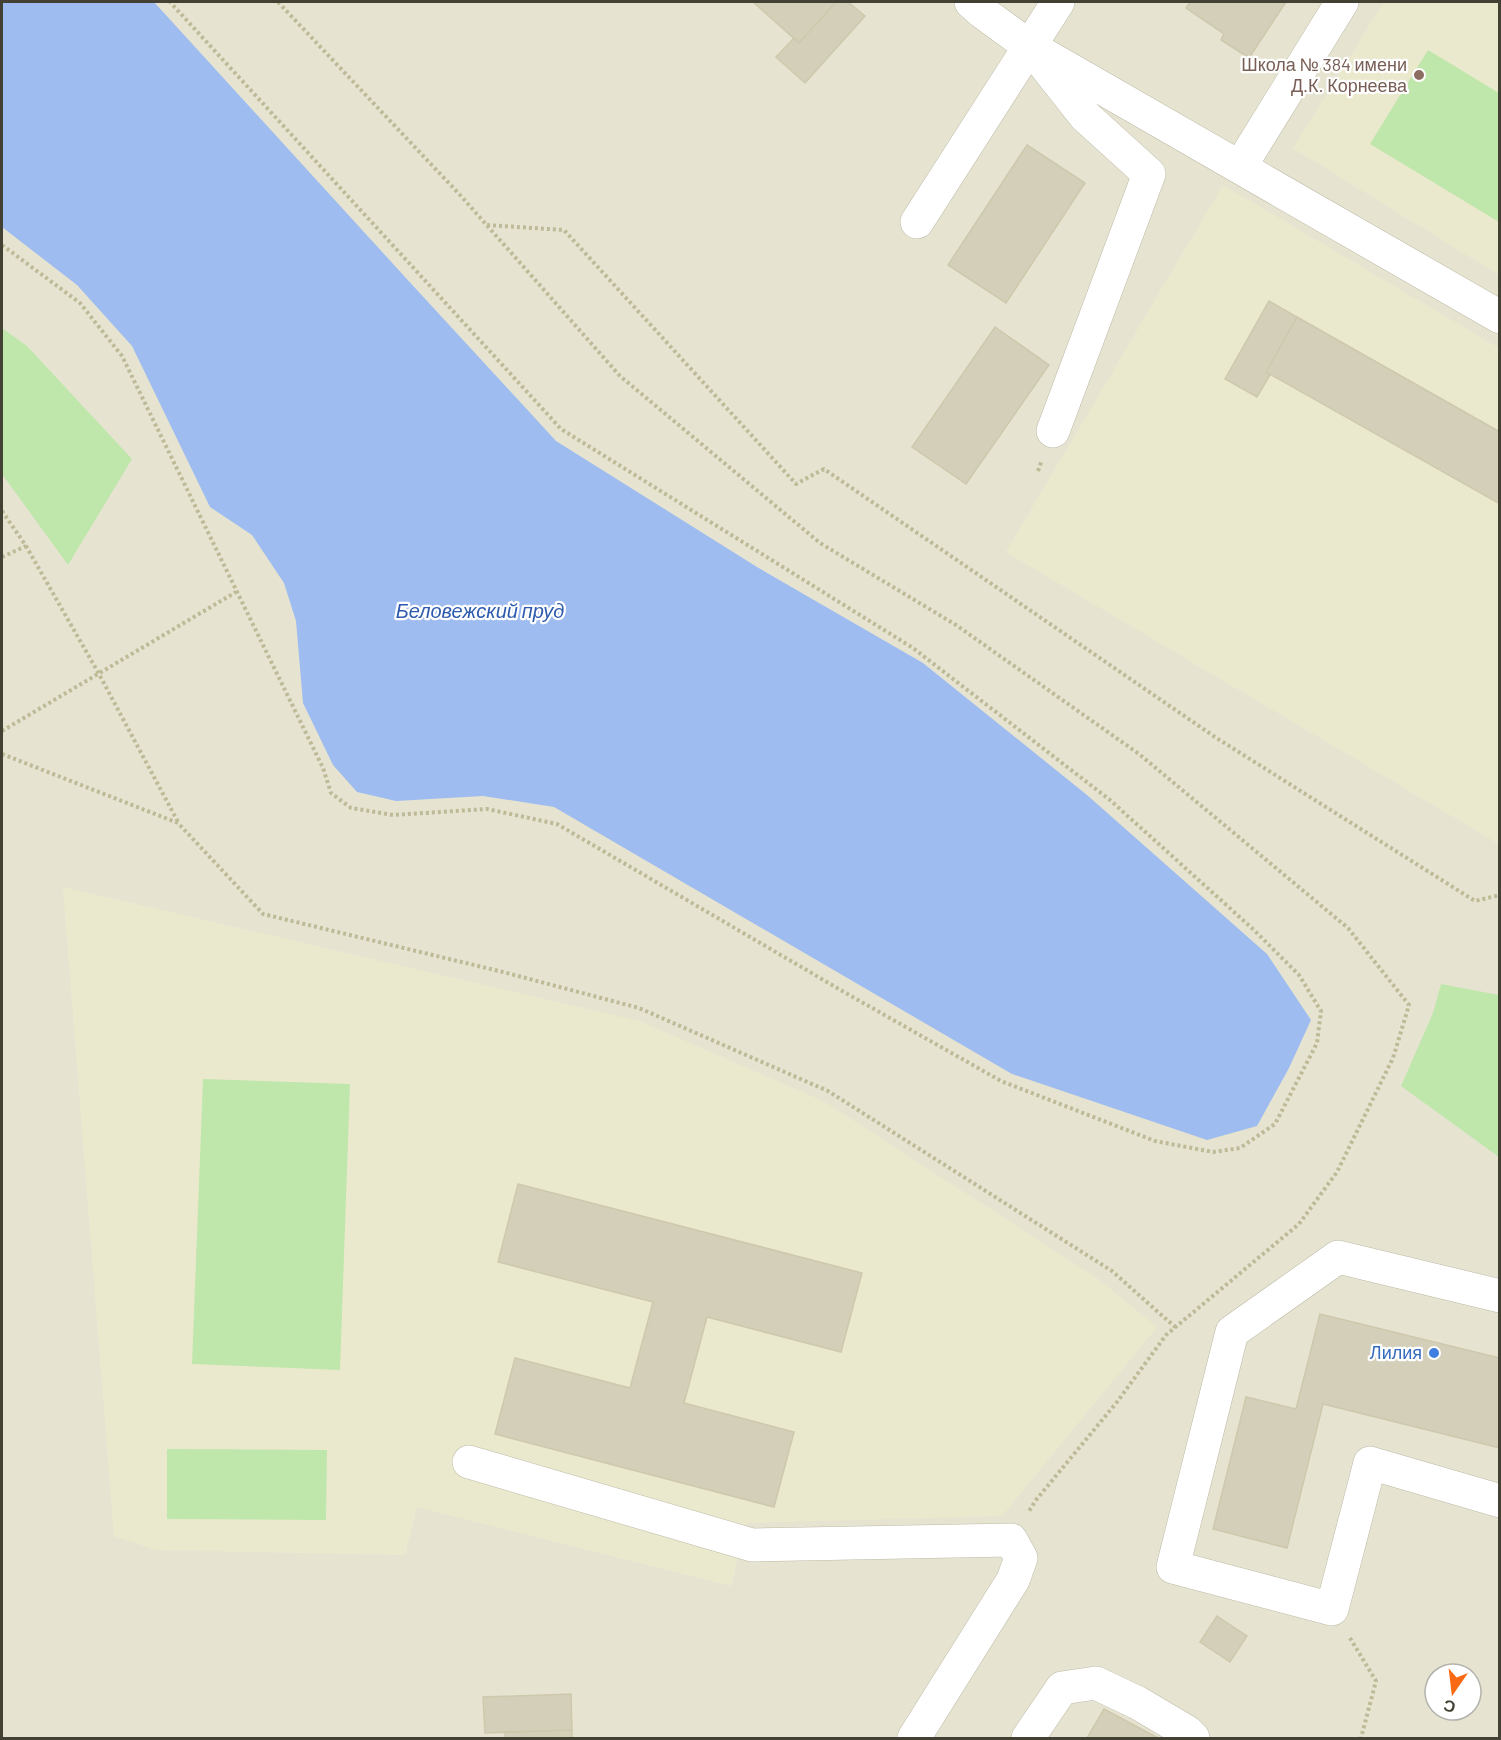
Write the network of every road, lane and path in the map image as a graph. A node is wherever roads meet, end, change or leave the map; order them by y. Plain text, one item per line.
1 (170, 2) edge
2 (278, 2) edge
3 (971, 2) edge
4 (1058, 2) edge
5 (1342, 2) edge
6 (1029, 46) junction
7 (1240, 166) junction
8 (916, 222) dead end
9 (487, 225) junction
10 (2, 245) edge
11 (1500, 317) edge
12 (1053, 431) dead end
13 (2, 511) edge
14 (26, 546) junction
15 (2, 557) edge
16 (236, 592) junction
17 (99, 674) junction
18 (2, 731) edge
19 (2, 754) edge
20 (178, 823) junction
21 (1500, 895) edge
22 (1500, 1296) edge
23 (1176, 1327) junction
24 (469, 1462) dead end
25 (1036, 1500) dead end
26 (1500, 1501) edge
27 (1332, 1609) junction
28 (914, 1738) edge
29 (1028, 1738) edge
30 (1193, 1738) edge
31 (1361, 1738) edge

1 - 16 path
2 - 9 path
3 - 6 lane
4 - 6 lane
5 - 7 lane
6 - 7 lane
6 - 8 lane
6 - 12 lane
7 - 11 lane
9 - 21 path
9 - 23 path
10 - 16 path
13 - 14 path
14 - 15 path
14 - 17 path
16 - 17 path
17 - 18 path
17 - 20 path
19 - 20 path
20 - 23 path
22 - 27 lane
23 - 25 path
24 - 28 lane
26 - 27 lane
27 - 31 path
29 - 30 lane

